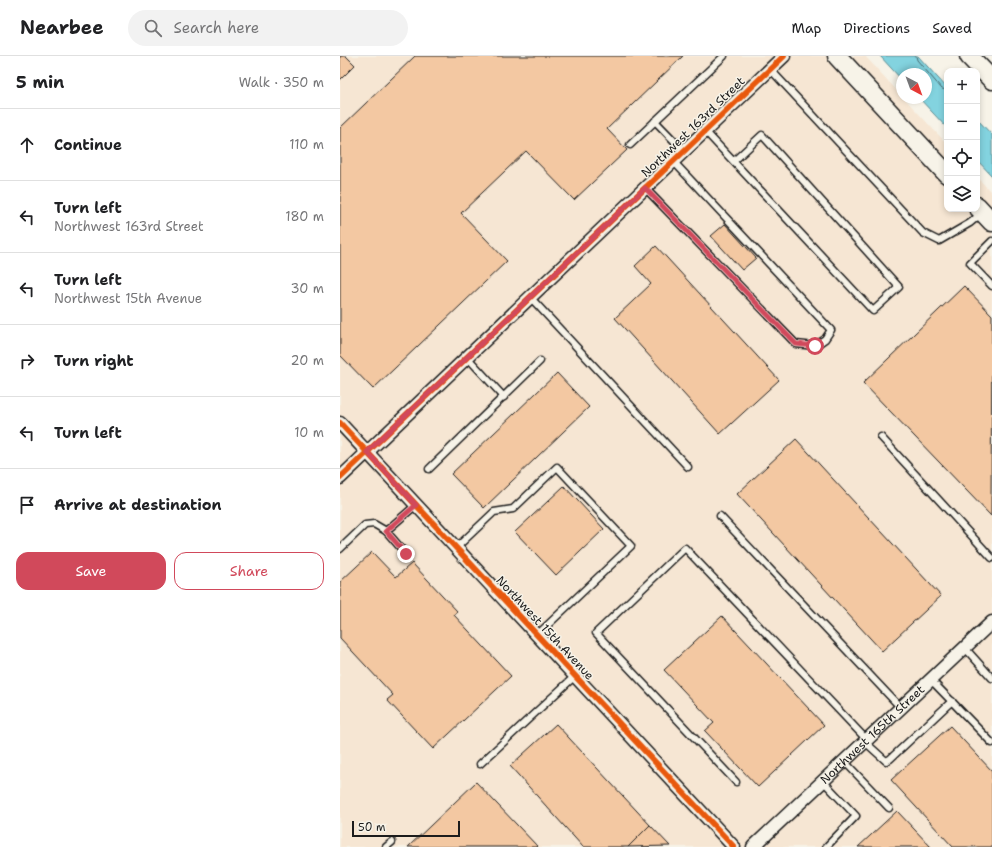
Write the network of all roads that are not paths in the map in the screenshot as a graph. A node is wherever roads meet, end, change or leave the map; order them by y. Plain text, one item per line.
1 (724, 56) edge
2 (784, 56) edge
3 (836, 56) edge
4 (969, 56) edge
5 (770, 69) junction
6 (992, 80) edge
7 (655, 121) junction
8 (705, 131) junction
9 (630, 144) dead end
10 (684, 151) junction
11 (673, 161) junction
12 (734, 161) junction
13 (944, 171) edge
14 (645, 188) junction
15 (981, 216) edge
16 (992, 241) edge
17 (992, 286) edge
18 (530, 297) junction
19 (467, 357) junction
20 (540, 361) dead end
21 (504, 397) junction
22 (340, 423) edge
23 (881, 437) dead end
24 (367, 452) junction
25 (688, 467) dead end
26 (429, 469) dead end
27 (340, 478) edge
28 (416, 505) junction
29 (720, 516) dead end
30 (386, 531) junction
31 (456, 548) junction
32 (340, 549) edge
33 (406, 554) dead end
34 (992, 558) edge
35 (992, 622) edge
36 (536, 635) junction
37 (965, 648) junction
38 (575, 676) junction
39 (992, 678) edge
40 (931, 680) junction
41 (952, 701) junction
42 (901, 708) junction
43 (866, 741) junction
44 (992, 743) edge
45 (844, 761) junction
46 (480, 764) dead end
47 (823, 781) junction
48 (736, 782) dead end
49 (889, 808) dead end
50 (392, 842) dead end
51 (386, 847) edge
52 (734, 847) edge
53 (753, 847) edge
54 (826, 847) edge

1 - 7 lane
2 - 5 street, Northwest 163rd Street
3 - 13 street
4 - 6 street
5 - 8 street, Northwest 163rd Street
5 - 15 lane
7 - 9 lane
7 - 10 lane
8 - 10 street, Northwest 163rd Street
8 - 12 lane
10 - 11 street, Northwest 163rd Street
11 - 14 street, Northwest 163rd Street
11 - 14 lane
12 - 12 lane
14 - 18 street, Northwest 163rd Street
16 - 17 lane
18 - 19 street, Northwest 163rd Street
18 - 25 lane
19 - 21 lane
19 - 24 street, Northwest 163rd Street
20 - 21 lane
21 - 26 lane
22 - 24 street, Northwest 15th Avenue
23 - 34 lane
24 - 27 street, Northwest 163rd Street
24 - 28 street, Northwest 15th Avenue
28 - 30 lane
28 - 31 street, Northwest 15th Avenue
29 - 42 lane
30 - 32 lane
30 - 33 lane
31 - 36 street, Northwest 15th Avenue
31 - 36 lane
35 - 37 street, Northwest 165th Street
36 - 38 street, Northwest 15th Avenue
37 - 39 lane
37 - 40 street, Northwest 165th Street
38 - 46 lane
38 - 52 street, Northwest 15th Avenue
40 - 41 lane
40 - 42 street, Northwest 165th Street
41 - 43 lane
41 - 44 lane
42 - 43 street, Northwest 165th Street
43 - 45 street, Northwest 165th Street
43 - 48 lane
45 - 47 street, Northwest 165th Street
45 - 49 lane
47 - 53 street, Northwest 165th Street
47 - 54 lane
50 - 51 lane

